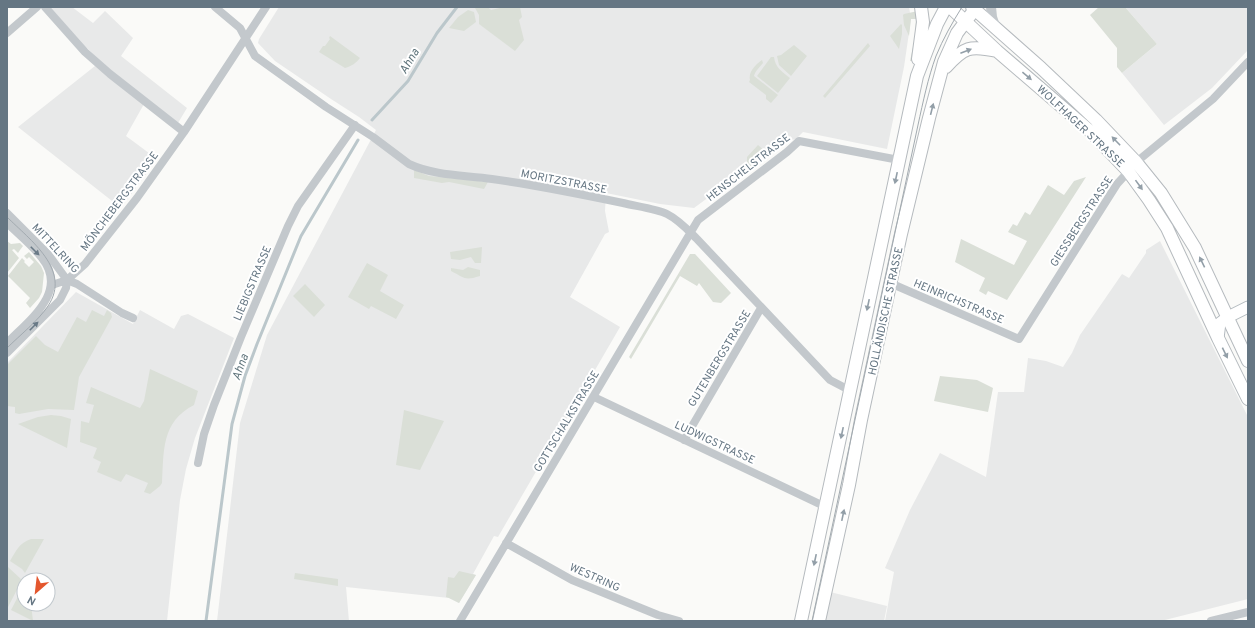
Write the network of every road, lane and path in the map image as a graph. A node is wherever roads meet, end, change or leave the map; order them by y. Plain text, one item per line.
1 (37, 7) edge
2 (44, 7) edge
3 (215, 7) edge
4 (266, 7) edge
5 (921, 7) edge
6 (946, 7) edge
7 (950, 7) edge
8 (991, 7) edge
9 (975, 8) edge
10 (965, 21) junction
11 (996, 29) junction
12 (7, 33) edge
13 (246, 39) junction
14 (997, 51) junction
15 (1248, 62) edge
16 (941, 71) junction
17 (917, 76) junction
18 (355, 125) junction
19 (184, 132) junction
20 (899, 160) junction
21 (1132, 166) junction
22 (7, 213) edge
23 (7, 223) edge
24 (690, 233) junction
25 (67, 280) junction
26 (890, 283) junction
27 (52, 285) junction
28 (1248, 307) edge
29 (761, 308) junction
30 (1248, 312) edge
31 (1209, 317) junction
32 (132, 318) dead end
33 (1226, 321) junction
34 (1218, 338) junction
35 (1020, 339) joint
36 (7, 343) edge
37 (7, 353) edge
38 (1248, 361) edge
39 (851, 391) junction
40 (594, 397) junction
41 (1248, 399) edge
42 (684, 440) junction
43 (198, 463) dead end
44 (826, 507) junction
45 (506, 543) junction
46 (1248, 612) edge
47 (460, 621) edge
48 (679, 621) edge
49 (801, 621) edge
50 (819, 621) edge
51 (1211, 621) edge

1 - 12 street
2 - 19 street
3 - 13 street, MORITZSTRASSE
4 - 13 street, MÖNCHEBERGSTRASSE
5 - 17 main road
6 - 17 main road, HOLLÄNDISCHE STRASSE
7 - 10 main road, WOLFHAGER STRASSE
8 - 11 street
9 - 10 main road, HOLLÄNDISCHE STRASSE
9 - 11 main road, WOLFHAGER STRASSE
10 - 14 main road, WOLFHAGER STRASSE
10 - 16 main road, HOLLÄNDISCHE STRASSE
21 -> 11 main road, WOLFHAGER STRASSE
13 - 18 street, MORITZSTRASSE
13 - 19 street, MÖNCHEBERGSTRASSE
16 -> 14 main road
14 -> 21 main road, WOLFHAGER STRASSE
15 - 21 street, GIESSBERGSTRASSE
26 -> 16 main road, HOLLÄNDISCHE STRASSE
17 - 20 main road, HOLLÄNDISCHE STRASSE
18 - 24 street, MORITZSTRASSE
18 - 43 street, LIEBIGSTRASSE
19 - 25 street, MÖNCHEBERGSTRASSE
20 - 24 street, HENSCHELSTRASSE
20 -> 39 main road, HOLLÄNDISCHE STRASSE
21 -> 31 main road, WOLFHAGER STRASSE
33 -> 21 main road, WOLFHAGER STRASSE
21 - 35 street, GIESSBERGSTRASSE
22 - 25 street, MITTELRING
23 -> 27 street, MITTELRING
24 - 29 street, MORITZSTRASSE
24 - 40 street, GOTTSCHALKSTRASSE
25 - 27 street, MÖNCHEBERGSTRASSE
25 - 32 street, MITTELRING
37 -> 25 street, MÖNCHEBERGSTRASSE
26 - 35 street, HEINRICHSTRASSE
50 -> 26 main road, HOLLÄNDISCHE STRASSE
27 - 36 street
28 - 33 main road
29 - 39 street, MORITZSTRASSE
29 - 42 street, GUTENBERGSTRASSE
30 - 33 main road
31 - 33 main road
31 - 34 main road, WOLFHAGER STRASSE
33 - 34 main road
33 - 38 main road, WOLFHAGER STRASSE
34 -> 41 main road, WOLFHAGER STRASSE
39 -> 44 main road, HOLLÄNDISCHE STRASSE
40 - 42 street, LUDWIGSTRASSE
40 - 45 street, GOTTSCHALKSTRASSE
42 - 44 street, LUDWIGSTRASSE
44 -> 49 main road, HOLLÄNDISCHE STRASSE
45 - 47 street, GOTTSCHALKSTRASSE
45 - 48 street, WESTRING
46 - 51 street

